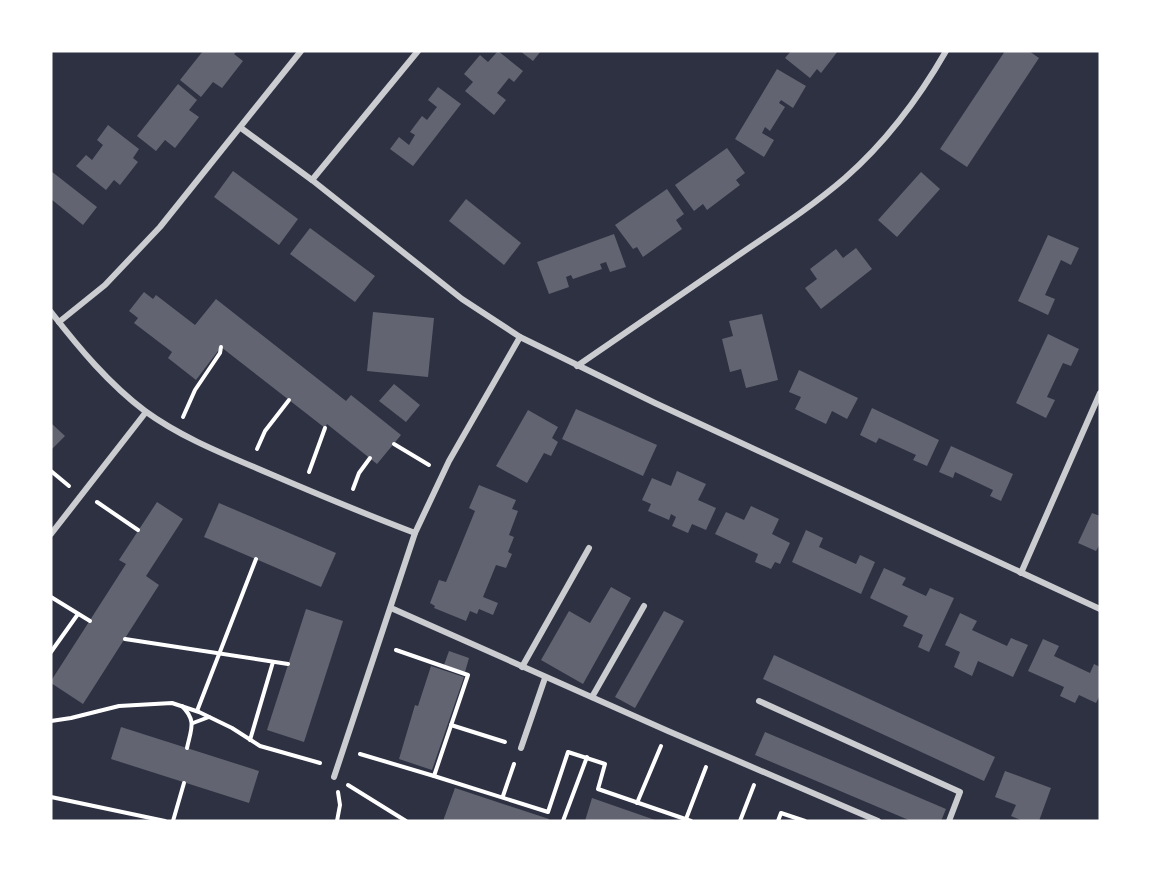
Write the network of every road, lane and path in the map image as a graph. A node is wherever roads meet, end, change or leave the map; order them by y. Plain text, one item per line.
1 (301, 51) edge
2 (418, 51) edge
3 (946, 51) edge
4 (241, 128) junction
5 (312, 180) junction
6 (51, 312) edge
7 (58, 322) junction
8 (520, 337) junction
9 (221, 347) dead end
10 (577, 366) junction
11 (1100, 393) edge
12 (289, 400) dead end
13 (146, 412) junction
14 (325, 428) dead end
15 (177, 429) junction
16 (394, 444) dead end
17 (370, 458) dead end
18 (250, 465) junction
19 (444, 471) junction
20 (303, 488) junction
21 (84, 493) junction
22 (347, 508) junction
23 (138, 530) dead end
24 (416, 533) junction
25 (51, 534) edge
26 (589, 548) dead end
27 (256, 559) dead end
28 (1021, 573) junction
29 (51, 597) edge
30 (644, 606) dead end
31 (391, 608) junction
32 (1100, 609) edge
33 (78, 614) junction
34 (90, 621) dead end
35 (125, 639) dead end
36 (51, 652) edge
37 (219, 654) junction
38 (273, 662) junction
39 (288, 664) dead end
40 (522, 668) junction
41 (545, 678) junction
42 (592, 697) junction
43 (759, 701) dead end
44 (181, 706) junction
45 (197, 711) junction
46 (210, 717) junction
47 (52, 720) edge
48 (193, 723) junction
49 (452, 724) dead end
50 (668, 731) junction
51 (250, 740) junction
52 (187, 748) dead end
53 (520, 748) junction
54 (344, 749) junction
55 (713, 750) junction
56 (587, 757) dead end
57 (337, 768) junction
58 (760, 770) junction
59 (434, 776) dead end
60 (334, 777) junction
61 (184, 783) dead end
62 (503, 796) dead end
63 (51, 797) edge
64 (637, 803) dead end
65 (686, 819) dead end
66 (165, 821) edge
67 (173, 821) edge
68 (337, 821) edge
69 (406, 821) edge
70 (563, 821) edge
71 (741, 821) edge
72 (778, 821) edge
73 (805, 821) edge
74 (878, 821) edge
75 (948, 821) edge

1 - 4 street
2 - 5 street
3 - 10 street
4 - 5 street
4 - 7 street
5 - 8 street
6 - 7 street
7 - 13 street
8 - 10 street
8 - 19 street
9 - 15 path
10 - 28 street
11 - 28 street
12 - 18 path
13 - 15 street
13 - 21 street
14 - 20 path
15 - 18 street
16 - 19 path
17 - 22 path
18 - 20 street
19 - 24 street
20 - 22 street
21 - 23 path
21 - 25 street
22 - 24 street
24 - 31 street
26 - 40 street
27 - 37 path
28 - 32 street
29 - 33 path
30 - 42 street
31 - 40 street
31 - 54 street
33 - 34 path
33 - 36 path
35 - 37 path
37 - 38 path
37 - 45 path
38 - 39 path
38 - 51 path
40 - 41 street
41 - 42 street
41 - 53 street
42 - 50 street
43 - 75 street
44 - 45 path
44 - 47 path
44 - 48 path
45 - 46 path
46 - 48 path
46 - 51 path
48 - 52 path
49 - 53 path
50 - 55 street
50 - 64 path
51 - 57 path
53 - 62 path
54 - 57 street
54 - 59 path
55 - 58 street
55 - 65 path
56 - 70 path
57 - 60 street
58 - 71 path
58 - 74 street
60 - 68 path
60 - 69 path
61 - 67 path
63 - 66 path
72 - 73 path

